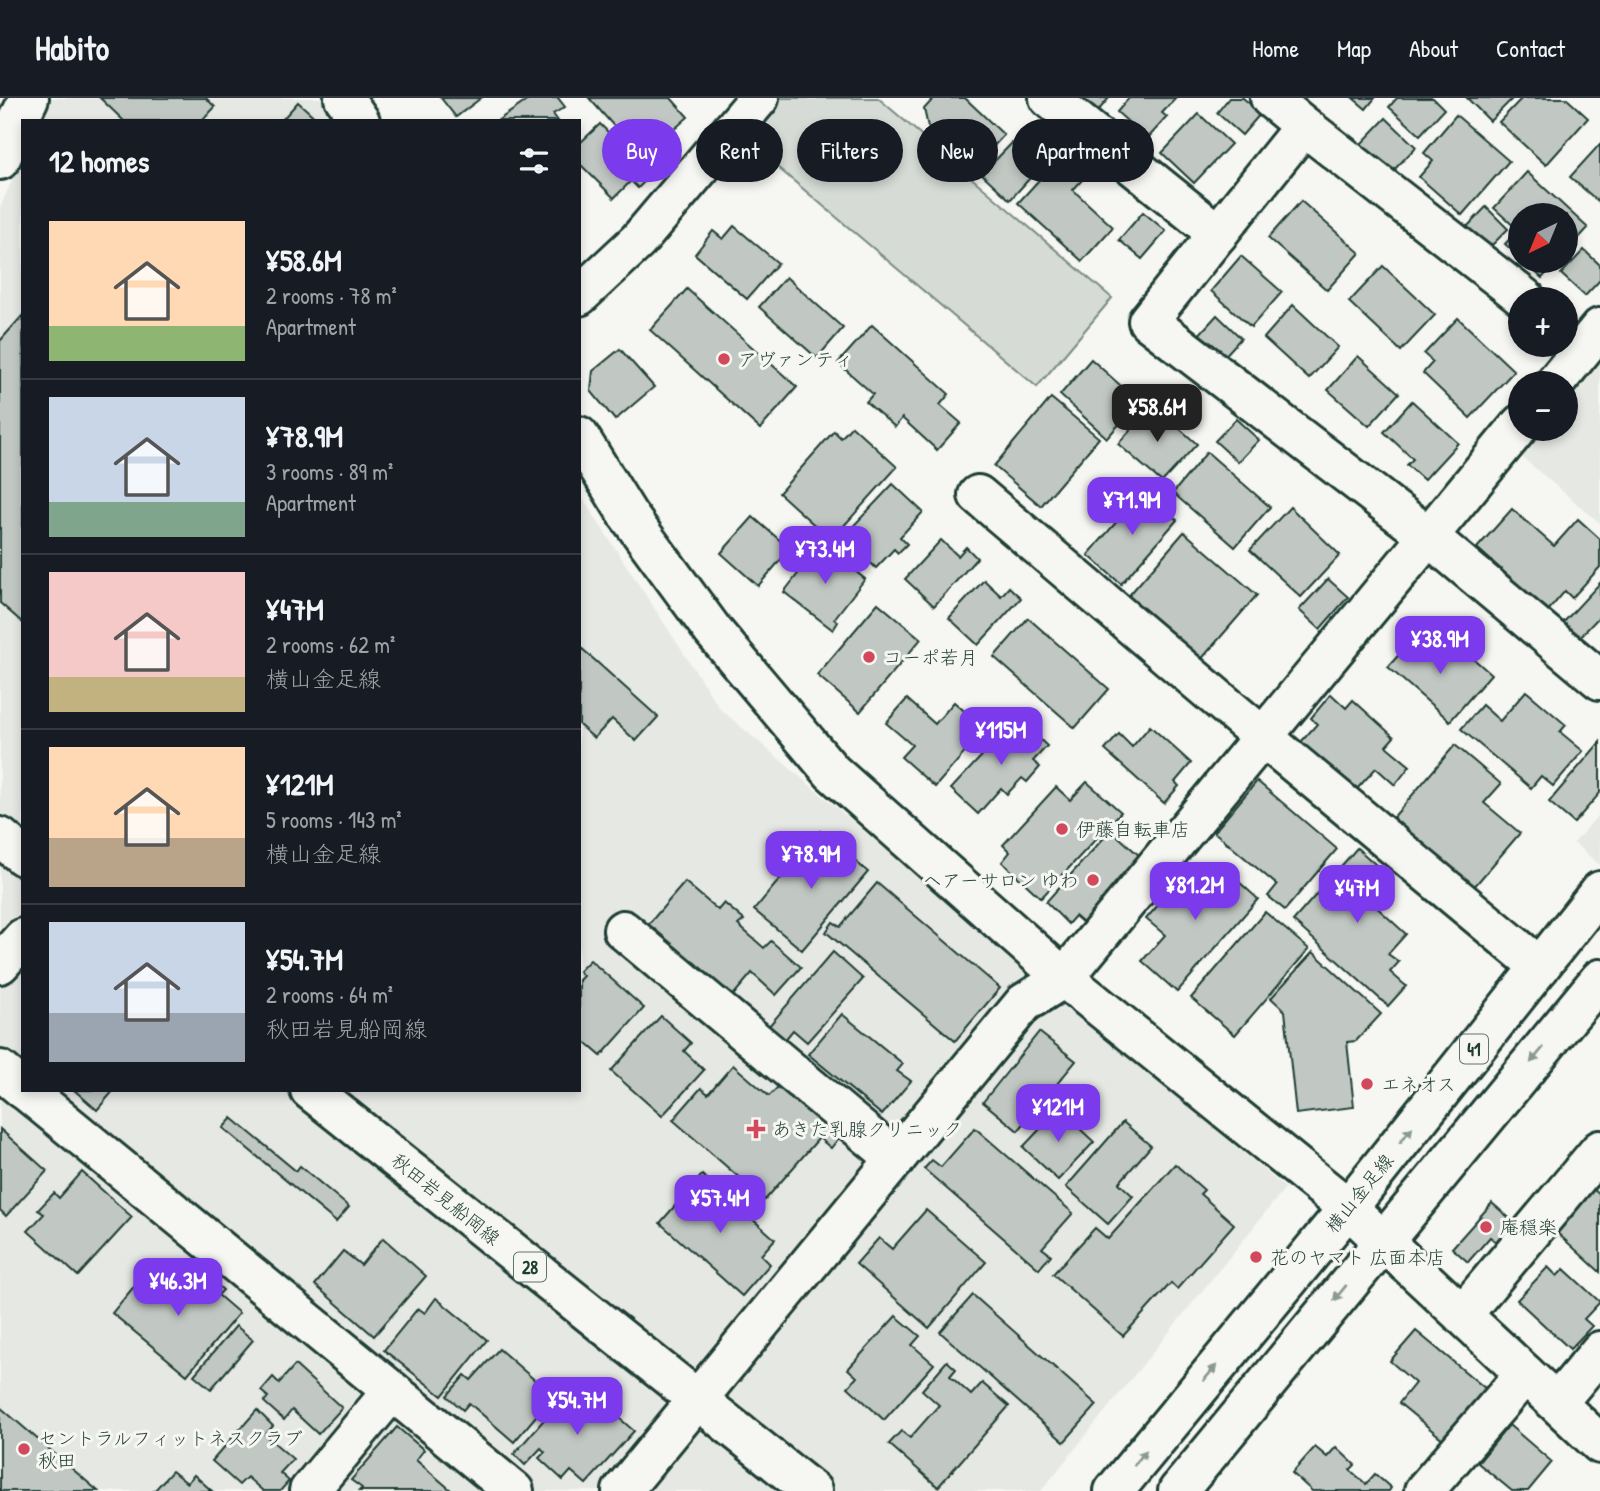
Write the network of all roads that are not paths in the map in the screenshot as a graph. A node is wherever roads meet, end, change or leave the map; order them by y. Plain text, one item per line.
1 (29, 98) edge
2 (344, 98) edge
3 (759, 98) edge
4 (1049, 98) edge
5 (1270, 98) edge
6 (359, 119) edge
7 (1304, 126) junction
8 (0, 160) edge
9 (1217, 234) junction
10 (1511, 287) edge
11 (581, 294) edge
12 (1584, 335) edge
13 (1562, 371) edge
14 (581, 439) edge
15 (1508, 440) edge
16 (978, 495) dead end
17 (1428, 536) junction
18 (1600, 680) edge
19 (1263, 737) junction
20 (0, 837) edge
21 (21, 854) edge
22 (1600, 891) edge
23 (623, 930) dead end
24 (21, 940) edge
25 (0, 964) edge
26 (1540, 967) junction
27 (1064, 978) junction
28 (1600, 979) edge
29 (0, 1070) edge
30 (21, 1087) edge
31 (28, 1092) edge
32 (312, 1092) edge
33 (1600, 1150) edge
34 (896, 1159) junction
35 (1348, 1208) junction
36 (1383, 1241) junction
37 (1462, 1315) junction
38 (1600, 1351) edge
39 (1525, 1374) junction
40 (392, 1391) junction
41 (697, 1400) junction
42 (1557, 1403) junction
43 (1600, 1444) edge
44 (310, 1491) edge
45 (514, 1491) edge
46 (622, 1491) edge
47 (812, 1491) edge
48 (1114, 1491) edge
49 (1178, 1491) edge
50 (1424, 1491) edge

1 - 8 street
2 - 6 street
3 - 11 street
4 - 9 street
5 - 7 street
7 - 9 street
7 - 10 street
9 - 17 street
12 - 13 street
14 - 27 street
15 - 17 street
16 - 19 street
17 - 18 street
17 - 19 street
19 - 26 street
19 - 27 street
20 - 21 street
22 - 26 street, 横山金足線 / 41
23 - 34 street
24 - 25 street
35 -> 26 street, 横山金足線 / 41
27 - 34 street
27 - 35 street
28 -> 36 street
29 - 30 street
31 - 40 street
32 - 41 street, 秋田岩見船岡線 / 28
33 - 37 street
34 - 41 street
35 - 36 street
48 -> 35 street, 横山金足線 / 41
36 - 37 street
36 -> 49 street
37 - 39 street
38 - 42 street
39 - 42 street
39 - 50 street
40 - 44 street
40 - 45 street
41 - 46 street
41 - 47 street, 秋田岩見船岡線 / 28
42 - 43 street

